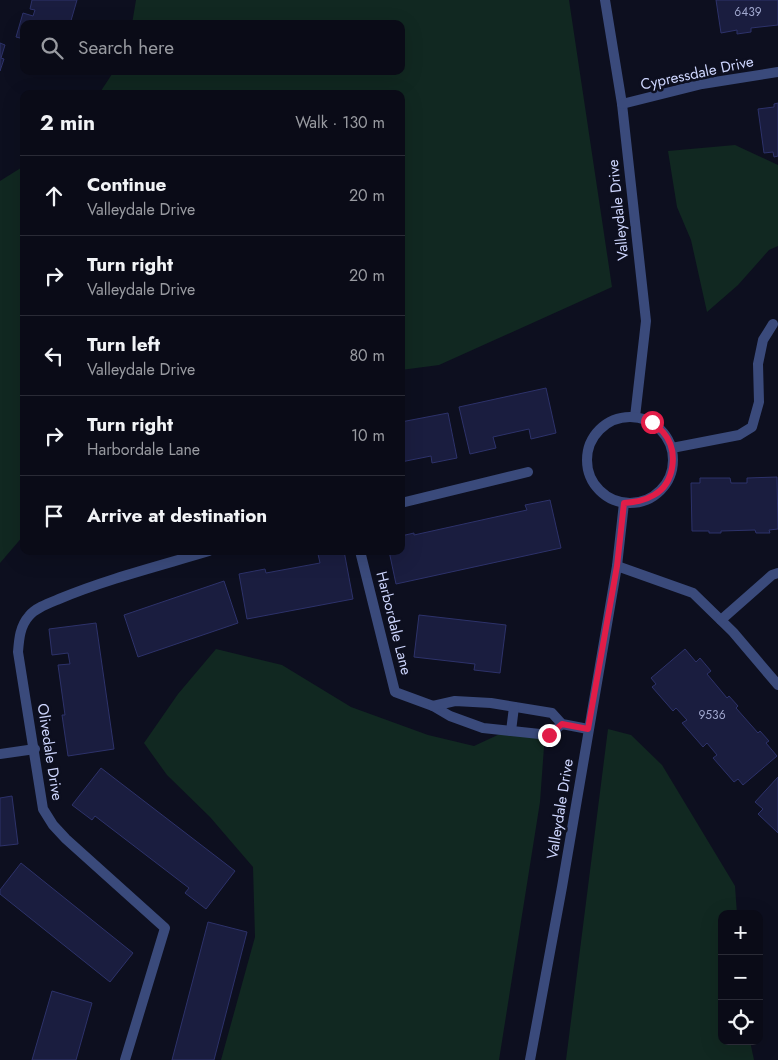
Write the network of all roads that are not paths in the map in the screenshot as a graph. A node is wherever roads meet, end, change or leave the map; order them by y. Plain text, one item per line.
1 (605, 0) edge
2 (778, 72) edge
3 (622, 104) junction
4 (773, 324) dead end
5 (635, 417) junction
6 (672, 448) junction
7 (528, 472) dead end
8 (405, 502) edge
9 (624, 503) junction
10 (196, 555) edge
11 (361, 555) edge
12 (617, 566) junction
13 (778, 573) edge
14 (721, 620) junction
15 (778, 685) edge
16 (433, 706) junction
17 (514, 707) junction
18 (562, 724) junction
19 (588, 729) junction
20 (511, 731) junction
21 (35, 749) junction
22 (0, 754) edge
23 (125, 1060) edge
24 (530, 1060) edge

1 - 3 street, Valleydale Drive
2 - 3 street, Cypressdale Drive
3 - 5 street, Valleydale Drive
4 - 6 street
5 - 6 street
5 - 9 street
6 - 9 street
7 - 8 street
9 - 12 street, Valleydale Drive
10 - 21 street, Olivedale Drive
11 - 16 street, Harbordale Lane
12 - 14 street
12 - 19 street, Valleydale Drive
13 - 14 street
14 - 15 street
16 - 17 street
16 - 20 street, Harbordale Lane
17 - 18 street
17 - 20 street
18 - 19 street
18 - 20 street, Harbordale Lane
19 - 24 street, Valleydale Drive
21 - 22 street
21 - 23 street, Olivedale Drive

